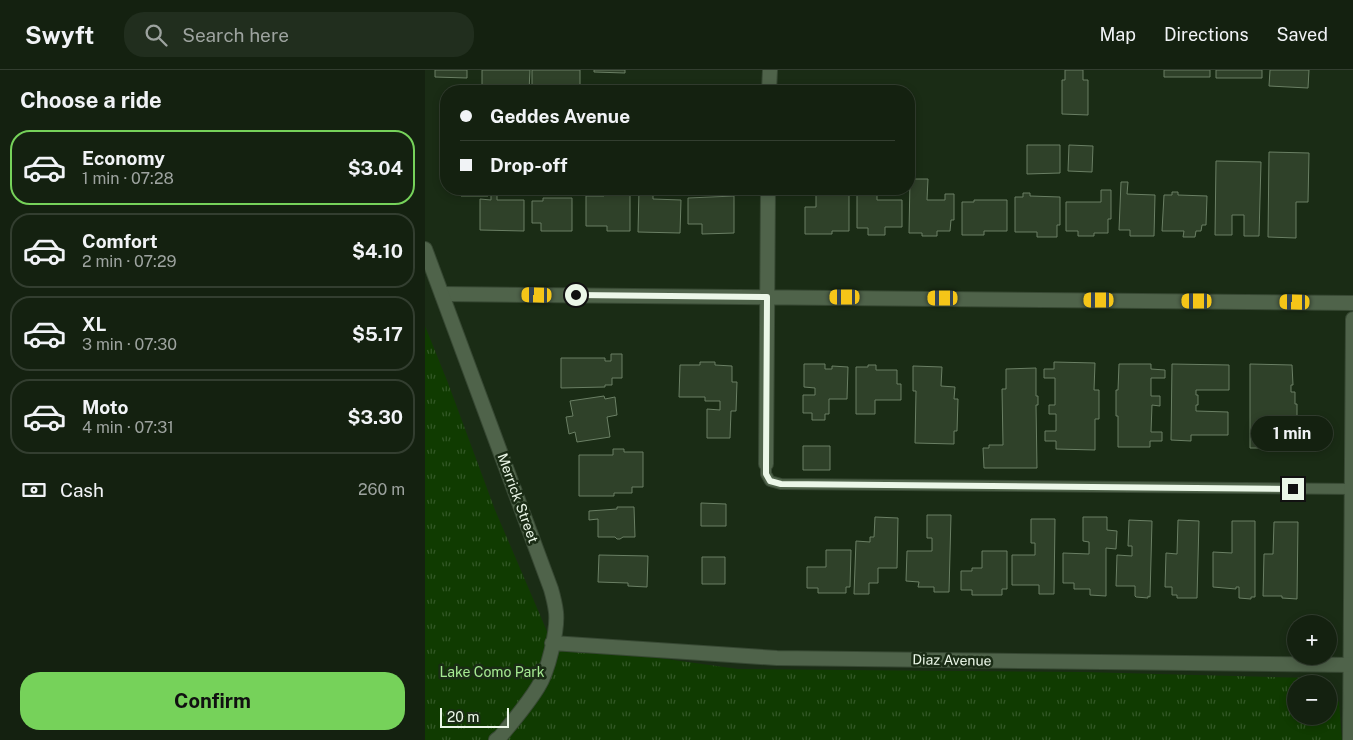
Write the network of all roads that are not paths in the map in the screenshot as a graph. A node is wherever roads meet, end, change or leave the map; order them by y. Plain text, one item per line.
1 (770, 70) edge
2 (769, 85) edge
3 (769, 195) edge
4 (425, 249) edge
5 (442, 294) junction
6 (767, 297) junction
7 (1353, 303) edge
8 (1353, 319) edge
9 (766, 464) joint
10 (1352, 489) edge
11 (552, 643) junction
12 (1352, 665) edge
13 (496, 740) edge
14 (1351, 740) edge

1 - 2 street
3 - 6 street
4 - 5 street, Merrick Street
5 - 6 street
5 - 11 street, Merrick Street
6 - 7 street
6 - 9 street
8 - 10 street
9 - 10 lane
10 - 12 street
11 - 12 street, Diaz Avenue
11 - 13 street, Merrick Street
12 - 14 street

